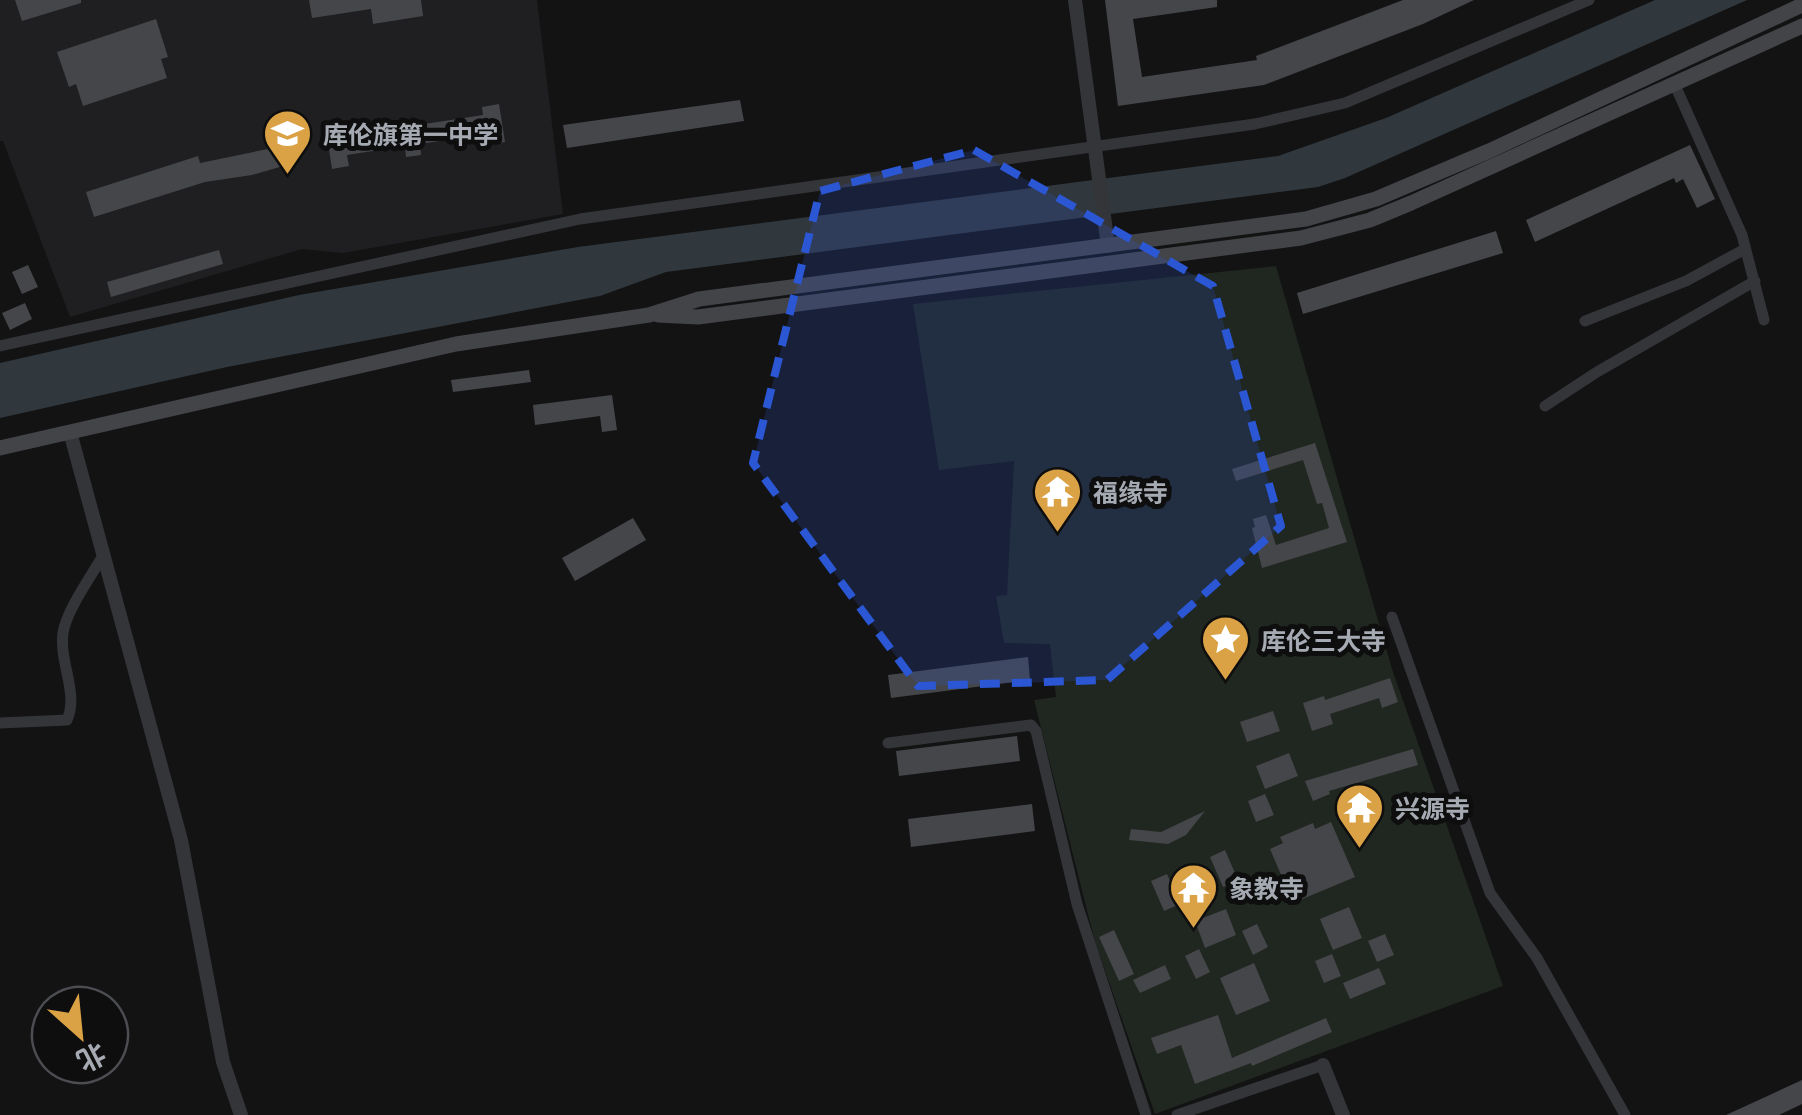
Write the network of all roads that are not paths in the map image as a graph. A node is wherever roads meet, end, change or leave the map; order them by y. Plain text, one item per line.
1 (1074, 0) edge
2 (1589, 0) edge
3 (1802, 5) edge
4 (1802, 26) edge
5 (1674, 83) junction
6 (1094, 147) junction
7 (1108, 246) junction
8 (1746, 249) junction
9 (1754, 281) junction
10 (649, 315) junction
11 (1764, 320) dead end
12 (1586, 321) dead end
13 (0, 346) edge
14 (1545, 406) dead end
15 (70, 432) junction
16 (0, 448) edge
17 (104, 554) junction
18 (1392, 618) dead end
19 (0, 723) edge
20 (888, 743) dead end
21 (1324, 1065) joint
22 (241, 1115) edge
23 (1146, 1115) edge
24 (1177, 1115) edge
25 (1343, 1115) edge
26 (1624, 1115) edge

1 - 6 street
2 - 6 street
3 - 7 main road
4 - 5 main road
5 - 8 street
5 - 10 main road
6 - 7 street
6 - 13 street
7 - 10 main road
8 - 9 street
8 - 12 street
9 - 11 street
9 - 14 street
10 - 15 main road
15 - 16 main road
15 - 17 street
17 - 19 street
17 - 22 street
18 - 26 street
20 - 23 street
21 - 24 street
21 - 25 street

